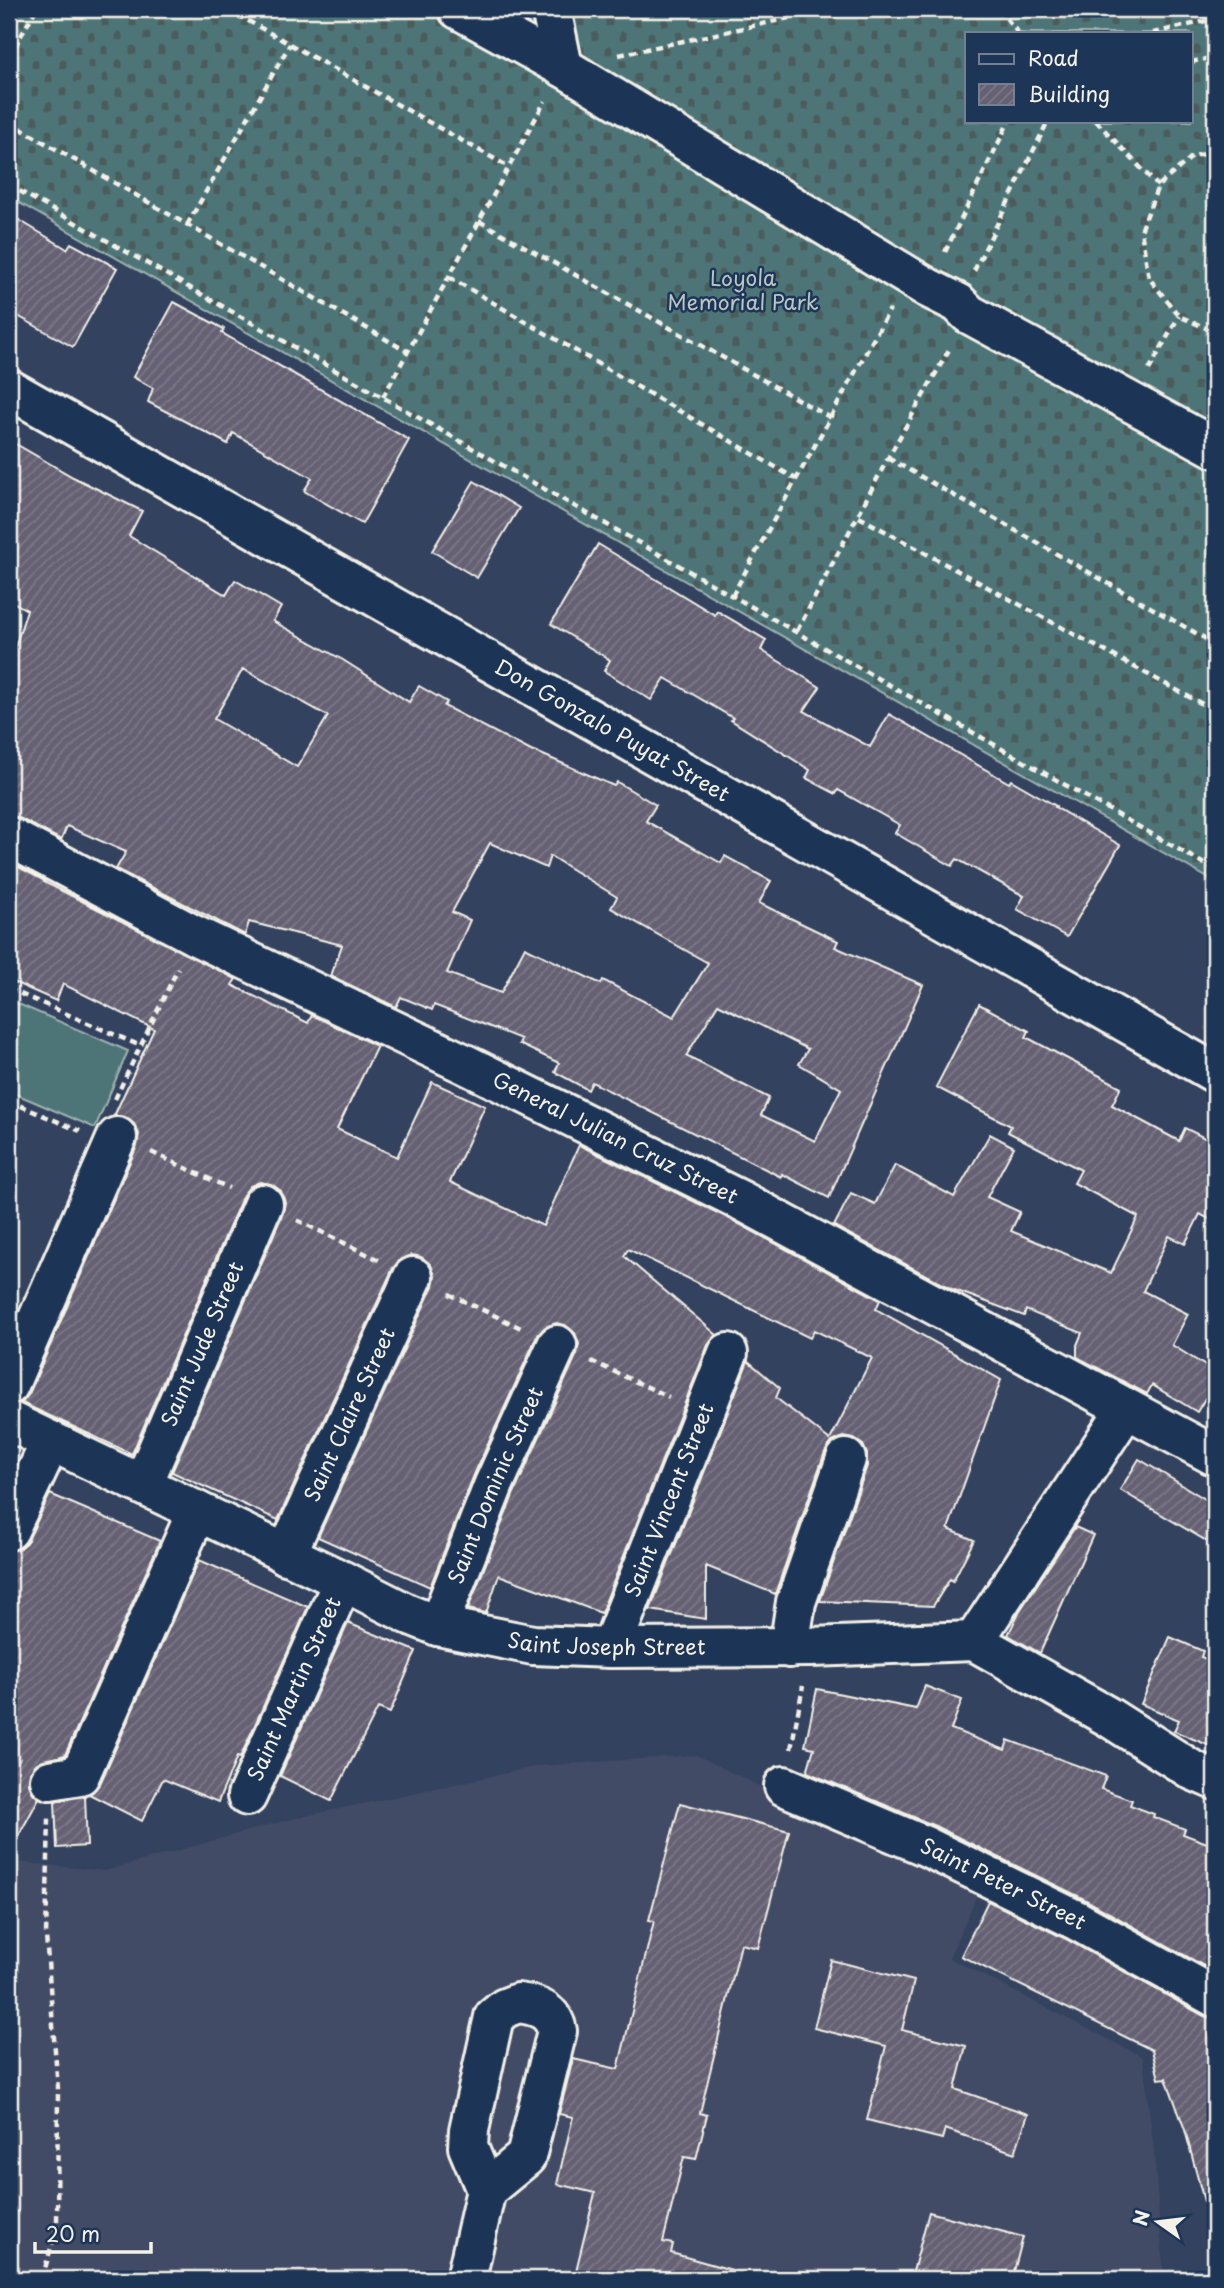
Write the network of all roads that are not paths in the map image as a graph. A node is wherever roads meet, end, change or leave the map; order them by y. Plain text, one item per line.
1 (458, 9) edge
2 (551, 9) edge
3 (563, 67) junction
4 (9, 389) edge
5 (1215, 448) edge
6 (9, 837) edge
7 (1215, 1073) edge
8 (115, 1141) road end
9 (264, 1204) dead end
10 (413, 1277) dead end
11 (557, 1345) dead end
12 (728, 1353) dead end
13 (9, 1385) edge
14 (1126, 1409) junction
15 (9, 1421) edge
16 (51, 1441) junction
17 (1215, 1455) edge
18 (846, 1459) dead end
19 (143, 1484) junction
20 (197, 1511) junction
21 (9, 1530) edge
22 (286, 1555) junction
23 (343, 1581) junction
24 (438, 1626) junction
25 (974, 1641) junction
26 (800, 1647) junction
27 (611, 1648) junction
28 (50, 1780) road end
29 (1215, 1780) edge
30 (784, 1786) road end
31 (247, 1796) dead end
32 (1215, 1997) edge
33 (486, 2190) dead end
34 (466, 2279) edge

1 - 3 street
2 - 3 street
3 - 5 street
4 - 7 street, Don Gonzalo Puyat Street
6 - 14 street, General Julian Cruz Street
8 - 13 street
9 - 19 street, Saint Jude Street
10 - 22 street, Saint Claire Street
11 - 24 street, Saint Dominic Street
12 - 27 street, Saint Vincent Street
14 - 17 street, General Julian Cruz Street
14 - 25 street
15 - 16 street, Saint Joseph Street
16 - 19 street, Saint Joseph Street
16 - 21 street
18 - 26 street
19 - 20 street, Saint Joseph Street
20 - 22 street, Saint Joseph Street
20 - 28 street
22 - 23 street, Saint Joseph Street
23 - 24 street, Saint Joseph Street
23 - 31 street, Saint Martin Street
24 - 27 street, Saint Joseph Street
25 - 26 street, Saint Joseph Street
25 - 29 street
26 - 27 street, Saint Joseph Street
30 - 32 street, Saint Peter Street
33 - 34 street

